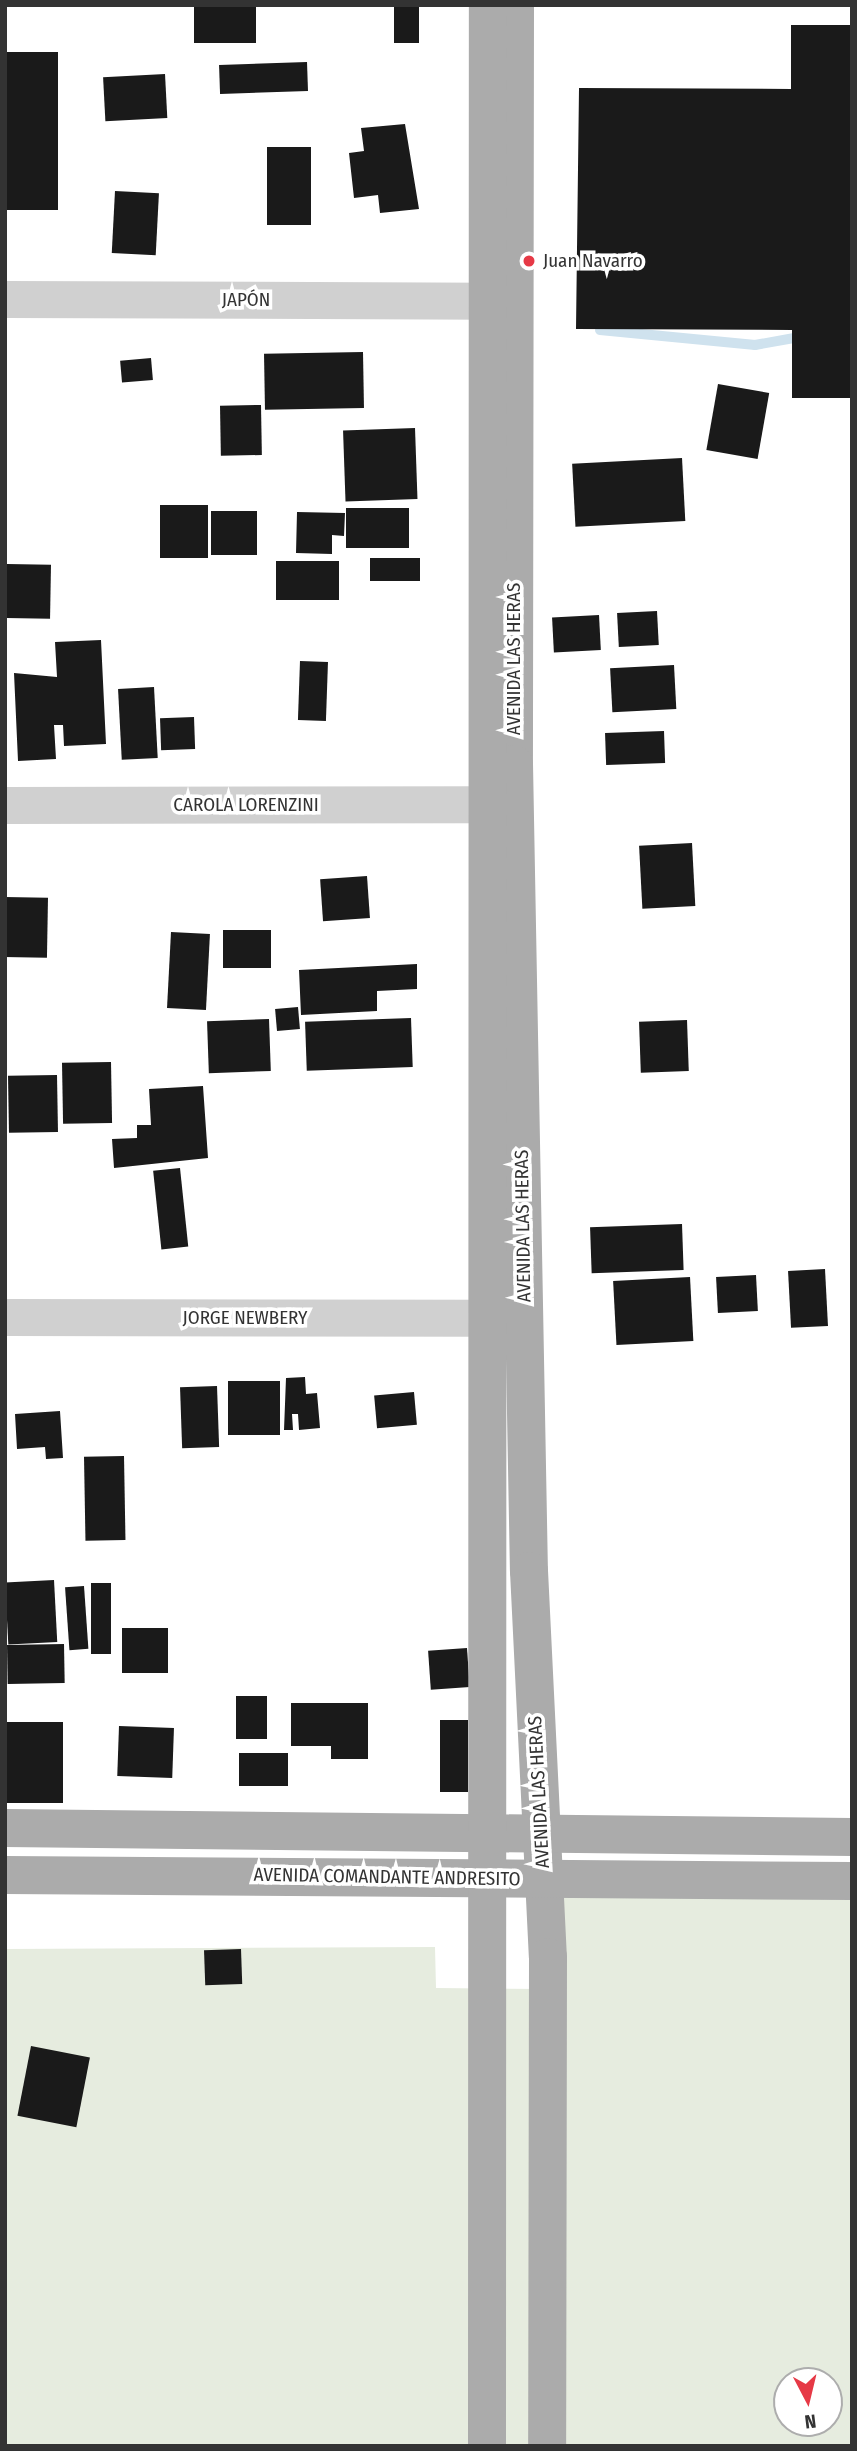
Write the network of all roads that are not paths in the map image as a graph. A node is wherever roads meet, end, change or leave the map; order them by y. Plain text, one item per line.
1 (488, 5) edge
2 (515, 5) edge
3 (5, 299) edge
4 (488, 301) junction
5 (486, 804) junction
6 (5, 805) edge
7 (5, 1317) edge
8 (486, 1318) junction
9 (5, 1828) edge
10 (541, 1836) junction
11 (489, 1837) junction
12 (852, 1838) edge
13 (5, 1875) edge
14 (489, 1877) junction
15 (544, 1879) junction
16 (852, 1881) edge
17 (487, 2446) edge
18 (547, 2446) edge

1 - 4 main road, AVENIDA LAS HERAS
2 - 10 main road, AVENIDA LAS HERAS
3 - 4 street, JAPÓN
4 - 5 main road, AVENIDA LAS HERAS
5 - 6 street, CAROLA LORENZINI
5 - 8 main road, AVENIDA LAS HERAS
7 - 8 street, JORGE NEWBERY
8 - 11 main road, AVENIDA LAS HERAS
9 - 11 main road
10 - 11 main road
10 - 12 main road
10 - 15 main road, AVENIDA LAS HERAS
11 - 14 main road, AVENIDA LAS HERAS
13 - 14 main road, AVENIDA COMANDANTE ANDRESITO
14 - 15 main road, AVENIDA COMANDANTE ANDRESITO
14 - 17 main road, AVENIDA LAS HERAS
15 - 16 main road, AVENIDA COMANDANTE ANDRESITO
15 - 18 main road, AVENIDA LAS HERAS

